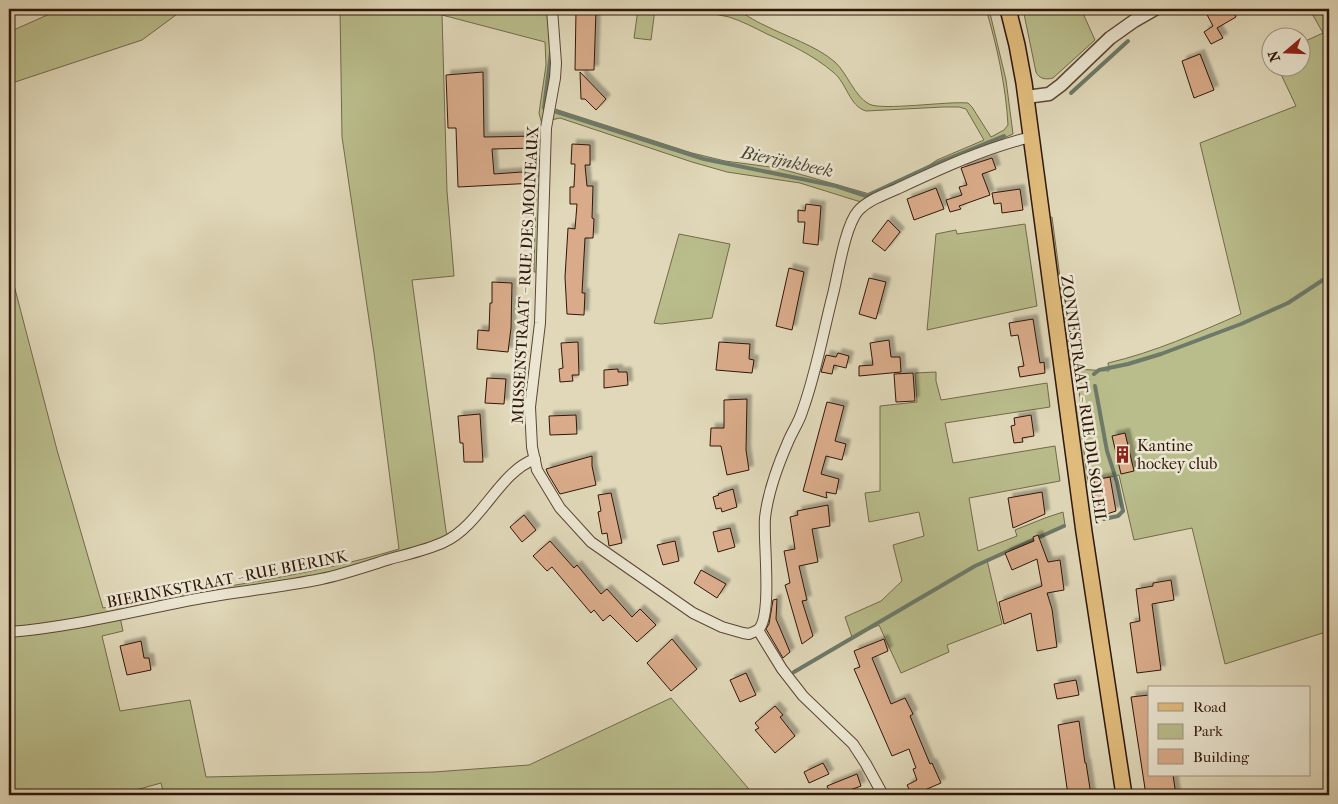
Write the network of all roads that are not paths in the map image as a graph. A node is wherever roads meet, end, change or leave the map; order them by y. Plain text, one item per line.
1 (552, 9) edge
2 (1008, 9) edge
3 (1155, 9) edge
4 (1026, 97) junction
5 (1031, 137) junction
6 (535, 459) junction
7 (758, 630) junction
8 (9, 632) edge
9 (883, 795) edge
10 (1124, 795) edge

1 - 6 street, MUSSENSTRAAT - RUE DES MOINEAUX
2 - 4 main road, ZONNESTRAAT - RUE DU SOLEIL
3 - 4 street
4 - 5 main road, ZONNESTRAAT - RUE DU SOLEIL
5 - 7 street
5 - 10 main road, ZONNESTRAAT - RUE DU SOLEIL
6 - 7 street, MUSSENSTRAAT - RUE DES MOINEAUX
6 - 8 street, BIERINKSTRAAT - RUE BIERINK
7 - 9 street

